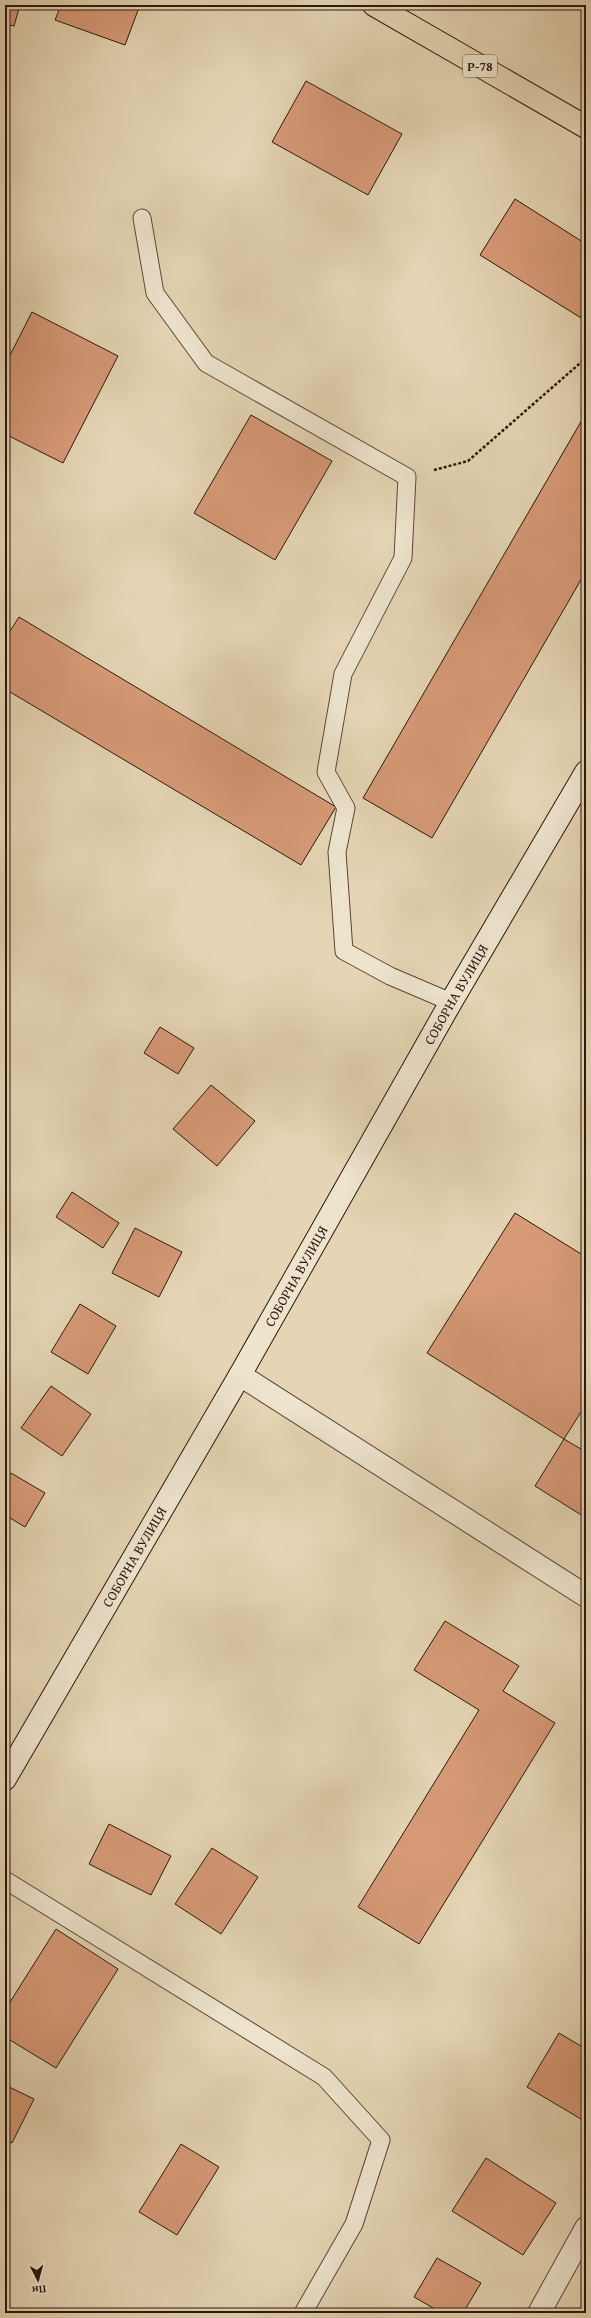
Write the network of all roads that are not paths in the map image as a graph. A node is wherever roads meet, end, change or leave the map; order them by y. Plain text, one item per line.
1 (374, 5) edge
2 (586, 127) edge
3 (142, 218) dead end
4 (586, 772) edge
5 (451, 1002) junction
6 (240, 1375) junction
7 (586, 1596) edge
8 (5, 1779) edge
9 (5, 1880) edge
10 (586, 2228) edge
11 (303, 2313) edge
12 (539, 2313) edge

1 - 2 main road, Р-78
3 - 5 lane
4 - 5 street, СОБОРНА ВУЛИЦЯ
5 - 6 street, СОБОРНА ВУЛИЦЯ
6 - 7 street
6 - 8 street, СОБОРНА ВУЛИЦЯ
9 - 11 lane
10 - 12 street

